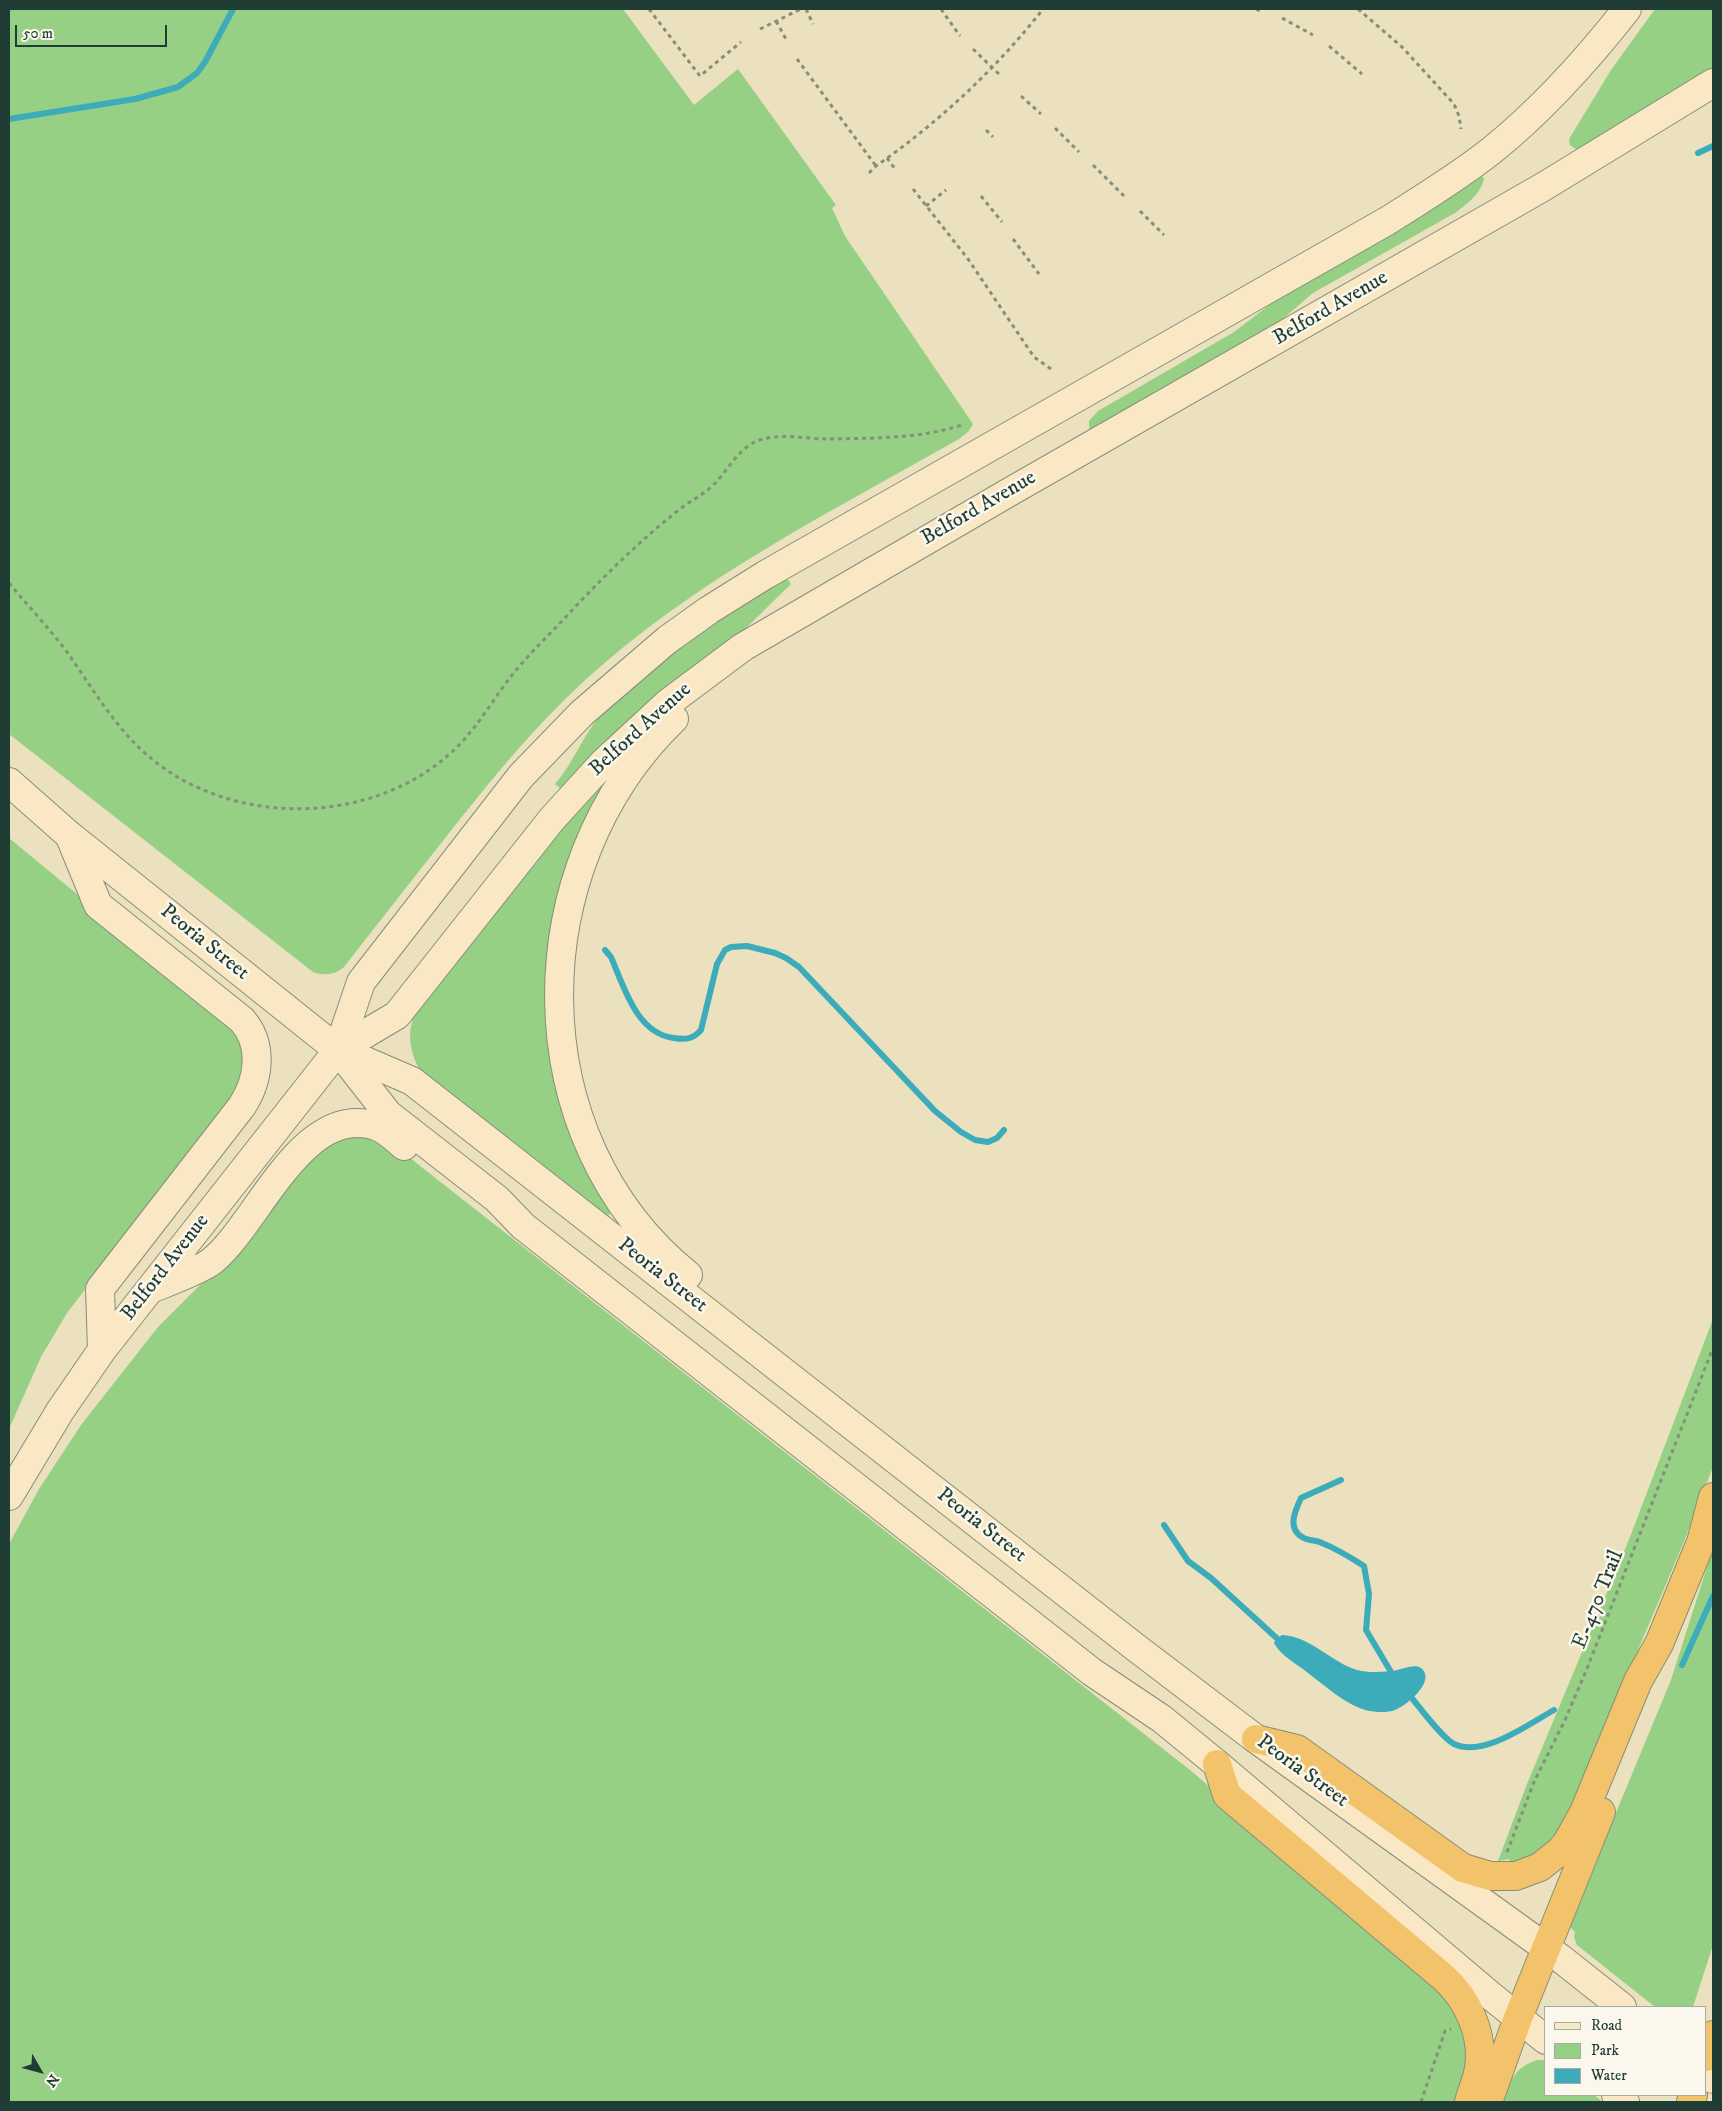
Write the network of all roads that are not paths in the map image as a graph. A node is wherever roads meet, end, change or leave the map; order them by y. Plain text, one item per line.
1 (1627, 9) edge
2 (1713, 83) edge
3 (698, 679) junction
4 (9, 782) edge
5 (69, 835) junction
6 (338, 1050) junction
7 (523, 1226) junction
8 (149, 1290) junction
9 (102, 1350) junction
10 (796, 1382) junction
11 (9, 1496) edge
12 (1713, 1497) edge
13 (1707, 1532) edge
14 (1659, 1644) junction
15 (1256, 1739) junction
16 (1218, 1764) junction
17 (1546, 1948) junction
18 (1621, 2006) edge
19 (1518, 2018) junction
20 (1713, 2035) edge
21 (1544, 2038) edge
22 (1707, 2055) edge
23 (1468, 2102) edge
24 (1488, 2102) edge

1 - 6 main road, Belford Avenue
2 - 3 main road, Belford Avenue
3 - 6 main road, Belford Avenue
3 - 10 main road
4 - 5 main road, Peoria Street
5 - 6 main road, Peoria Street
5 - 9 main road
6 - 7 main road, Peoria Street
6 - 8 main road, Belford Avenue
6 - 10 main road, Peoria Street
7 - 8 main road
7 - 16 main road, Peoria Street
8 - 9 main road, Belford Avenue
9 - 11 main road, Belford Avenue
10 - 15 main road, Peoria Street
12 - 13 highway
13 - 14 highway
14 - 15 highway
14 - 17 highway
15 - 17 main road, Peoria Street
16 - 19 main road, Peoria Street
16 - 23 highway
17 - 18 main road, Peoria Street
17 - 19 highway
19 - 21 main road, Peoria Street
19 - 24 highway
20 - 22 highway

